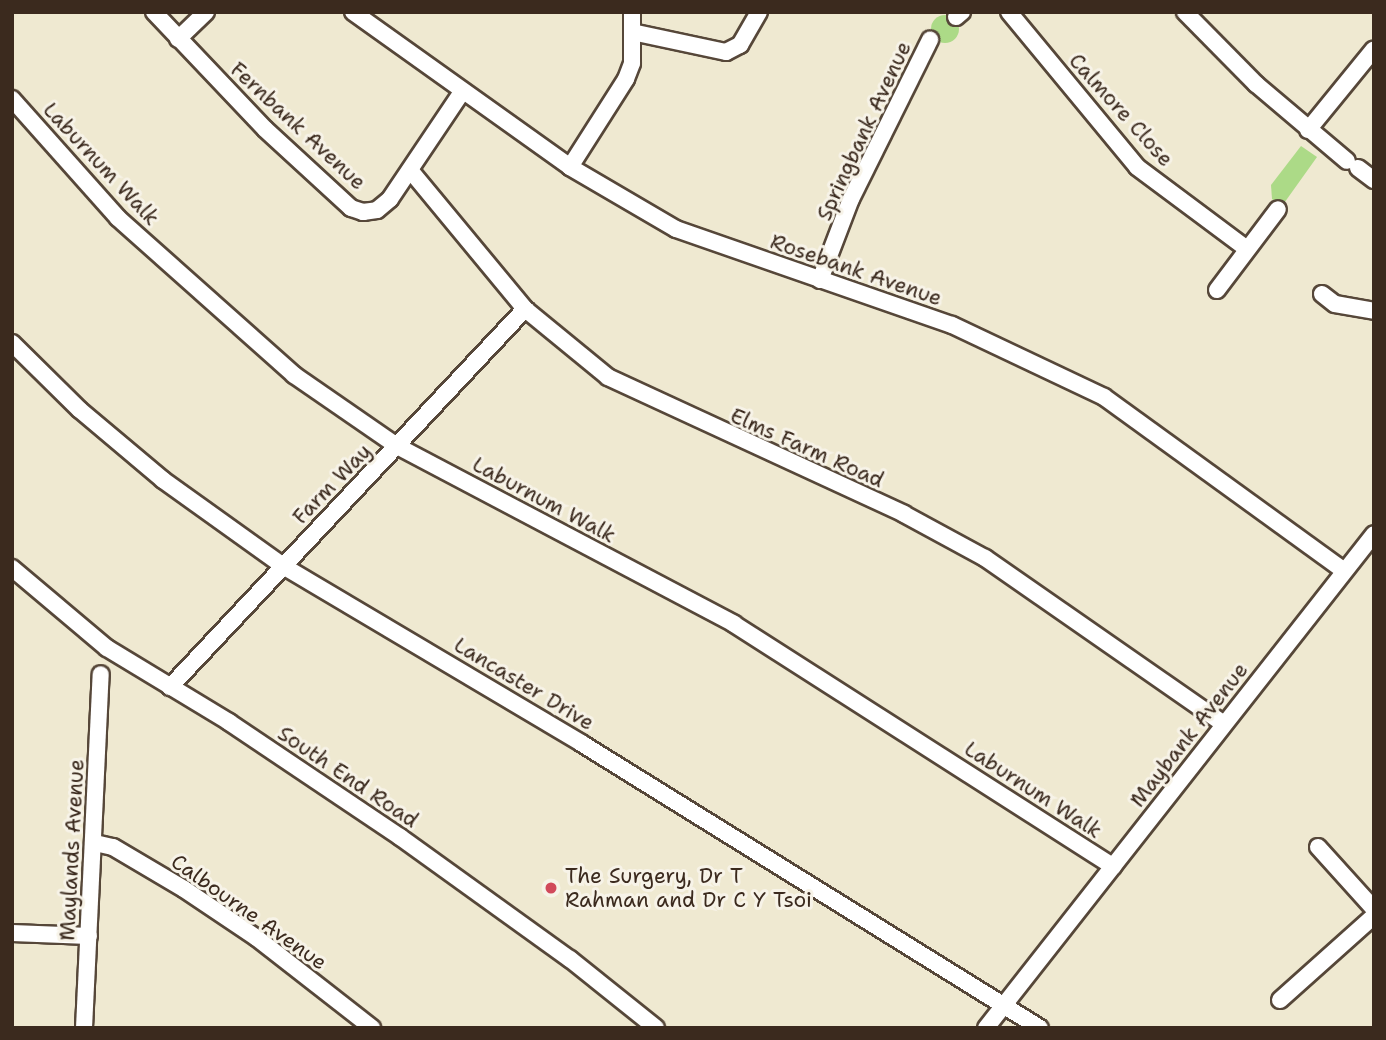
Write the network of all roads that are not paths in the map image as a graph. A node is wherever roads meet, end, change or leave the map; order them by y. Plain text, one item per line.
1 (154, 12) edge
2 (206, 12) edge
3 (353, 12) edge
4 (632, 12) edge
5 (759, 12) edge
6 (1009, 12) edge
7 (1185, 12) edge
8 (632, 32) junction
9 (178, 39) junction
10 (930, 40) dead end
11 (1374, 50) edge
12 (463, 92) junction
13 (12, 99) edge
14 (1308, 130) junction
15 (570, 167) junction
16 (410, 170) junction
17 (1374, 180) edge
18 (1278, 209) dead end
19 (1247, 249) junction
20 (820, 280) junction
21 (1217, 290) dead end
22 (1322, 294) dead end
23 (525, 309) junction
24 (1374, 311) edge
25 (12, 343) edge
26 (397, 446) junction
27 (1374, 534) edge
28 (283, 566) junction
29 (12, 568) edge
30 (1344, 571) junction
31 (102, 674) dead end
32 (170, 687) junction
33 (1224, 724) junction
34 (95, 843) junction
35 (1318, 847) dead end
36 (1113, 866) junction
37 (1374, 909) edge
38 (1374, 916) edge
39 (12, 933) edge
40 (89, 936) junction
41 (1280, 1000) dead end
42 (1005, 1004) junction
43 (86, 1027) edge
44 (372, 1028) edge
45 (656, 1028) edge
46 (986, 1028) edge
47 (1040, 1028) edge

1 - 9 street, Fernbank Avenue
2 - 9 street
3 - 12 street, Rosebank Avenue
4 - 8 street
5 - 8 street
6 - 19 street, Calmore Close
7 - 14 street
8 - 15 street
9 - 16 street, Fernbank Avenue
10 - 20 street, Springbank Avenue
11 - 14 street
12 - 15 street, Rosebank Avenue
12 - 16 street, Fernbank Avenue
13 - 26 street, Laburnum Walk
14 - 17 street
15 - 20 street, Rosebank Avenue
16 - 23 street, Elms Farm Road
18 - 19 street
19 - 21 street
20 - 30 street, Rosebank Avenue
22 - 24 street
23 - 26 street, Farm Way
23 - 33 street, Elms Farm Road
25 - 28 street, Lancaster Drive
26 - 28 street, Farm Way
26 - 36 street, Laburnum Walk
27 - 30 street, Maybank Avenue
28 - 32 street, Farm Way
28 - 42 street, Lancaster Drive
29 - 32 street, South End Road
30 - 33 street, Maybank Avenue
31 - 34 street, Maylands Avenue
32 - 45 street, South End Road
33 - 36 street, Maybank Avenue
34 - 40 street, Maylands Avenue
34 - 44 street, Calbourne Avenue
35 - 37 street
36 - 42 street, Maybank Avenue
38 - 41 street
39 - 40 street
40 - 43 street, Maylands Avenue
42 - 46 street, Maybank Avenue
42 - 47 street, Lancaster Drive

